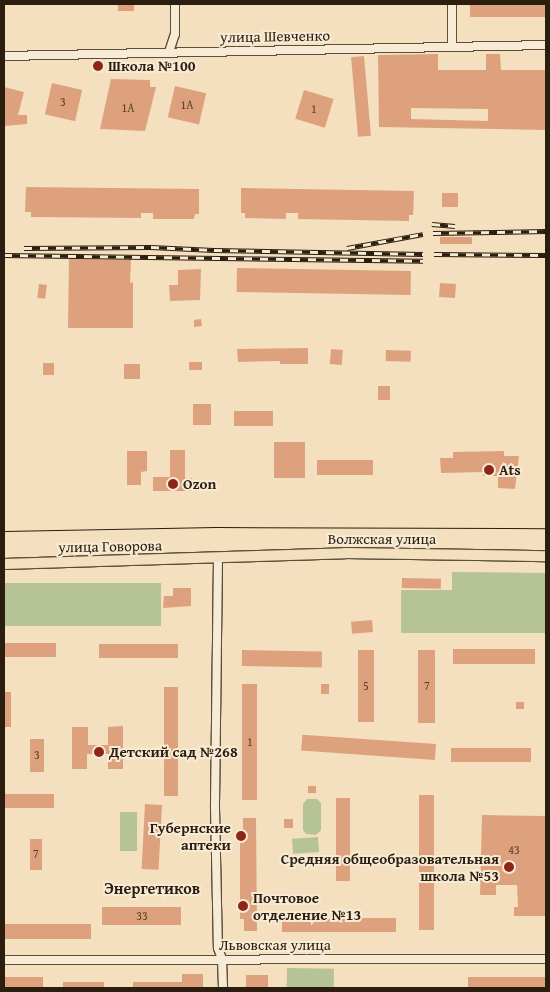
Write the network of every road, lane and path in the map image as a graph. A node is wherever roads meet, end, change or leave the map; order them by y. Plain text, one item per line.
1 (175, 4) edge
2 (452, 4) edge
3 (546, 45) edge
4 (452, 46) junction
5 (169, 52) junction
6 (4, 56) edge
7 (546, 556) edge
8 (218, 558) junction
9 (4, 564) edge
10 (222, 959) junction
11 (546, 959) edge
12 (4, 960) edge
13 (223, 988) edge

1 - 5 street
2 - 4 street
3 - 4 street, улица Шевченко
4 - 5 street, улица Шевченко
5 - 6 street, улица Шевченко
7 - 8 main road, Волжская улица
8 - 9 main road, улица Говорова
8 - 10 street
10 - 11 street, Львовская улица
10 - 12 street, Львовская улица
10 - 13 street

